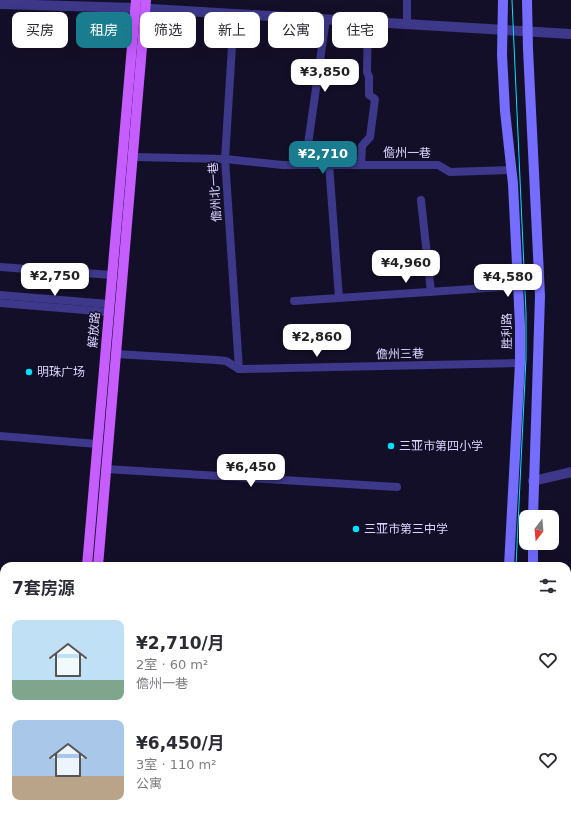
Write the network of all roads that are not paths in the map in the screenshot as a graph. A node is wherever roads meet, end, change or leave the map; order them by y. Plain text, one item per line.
1 (407, 0) edge
2 (503, 0) edge
3 (527, 0) edge
4 (0, 4) edge
5 (141, 4) edge
6 (215, 12) edge
7 (260, 15) edge
8 (326, 19) junction
9 (332, 19) edge
10 (388, 23) edge
11 (407, 24) junction
12 (502, 31) junction
13 (527, 32) junction
14 (571, 34) edge
15 (232, 48) edge
16 (367, 48) edge
17 (133, 157) junction
18 (225, 158) junction
19 (329, 164) junction
20 (361, 164) junction
21 (305, 165) junction
22 (512, 170) junction
23 (421, 200) dead end
24 (0, 267) edge
25 (112, 275) junction
26 (518, 286) junction
27 (431, 292) junction
28 (0, 295) edge
29 (339, 298) junction
30 (294, 301) dead end
31 (0, 303) edge
32 (109, 308) junction
33 (116, 354) junction
34 (520, 364) junction
35 (239, 369) junction
36 (0, 436) edge
37 (97, 444) junction
38 (106, 470) junction
39 (571, 472) edge
40 (533, 481) junction
41 (397, 487) dead end
42 (533, 510) edge
43 (533, 550) edge
44 (87, 562) edge
45 (98, 562) edge
46 (509, 562) edge
47 (533, 562) edge

1 - 11 street
2 - 12 main road, 胜利路
3 - 13 main road
4 - 5 street
5 - 6 street
5 - 17 main road, 解放路
5 - 25 main road, 解放路
7 - 8 street
8 - 9 street
8 - 21 street
10 - 11 street
11 - 12 street
12 - 13 street
12 - 22 main road, 胜利路
13 - 14 street
13 - 40 main road
15 - 18 street, 儋州北一巷
16 - 20 street
17 - 18 street, 儋州一巷
17 - 33 main road, 解放路
18 - 21 street, 儋州一巷
18 - 35 street, 儋州北一巷
19 - 20 street, 儋州一巷
19 - 21 street, 儋州一巷
19 - 29 street
20 - 22 street, 儋州一巷
22 - 26 main road, 胜利路
23 - 27 street
24 - 25 street
25 - 32 main road, 解放路
26 - 27 street
26 - 34 main road, 胜利路
27 - 29 street
28 - 32 street
29 - 30 street
31 - 32 street
32 - 37 main road, 解放路
33 - 35 street, 儋州三巷
33 - 38 main road, 解放路
34 - 35 street, 儋州三巷
34 - 46 main road, 胜利路
36 - 37 street
37 - 44 main road, 解放路
38 - 41 street
38 - 45 main road, 解放路
39 - 40 street
40 - 42 main road
43 - 47 main road

